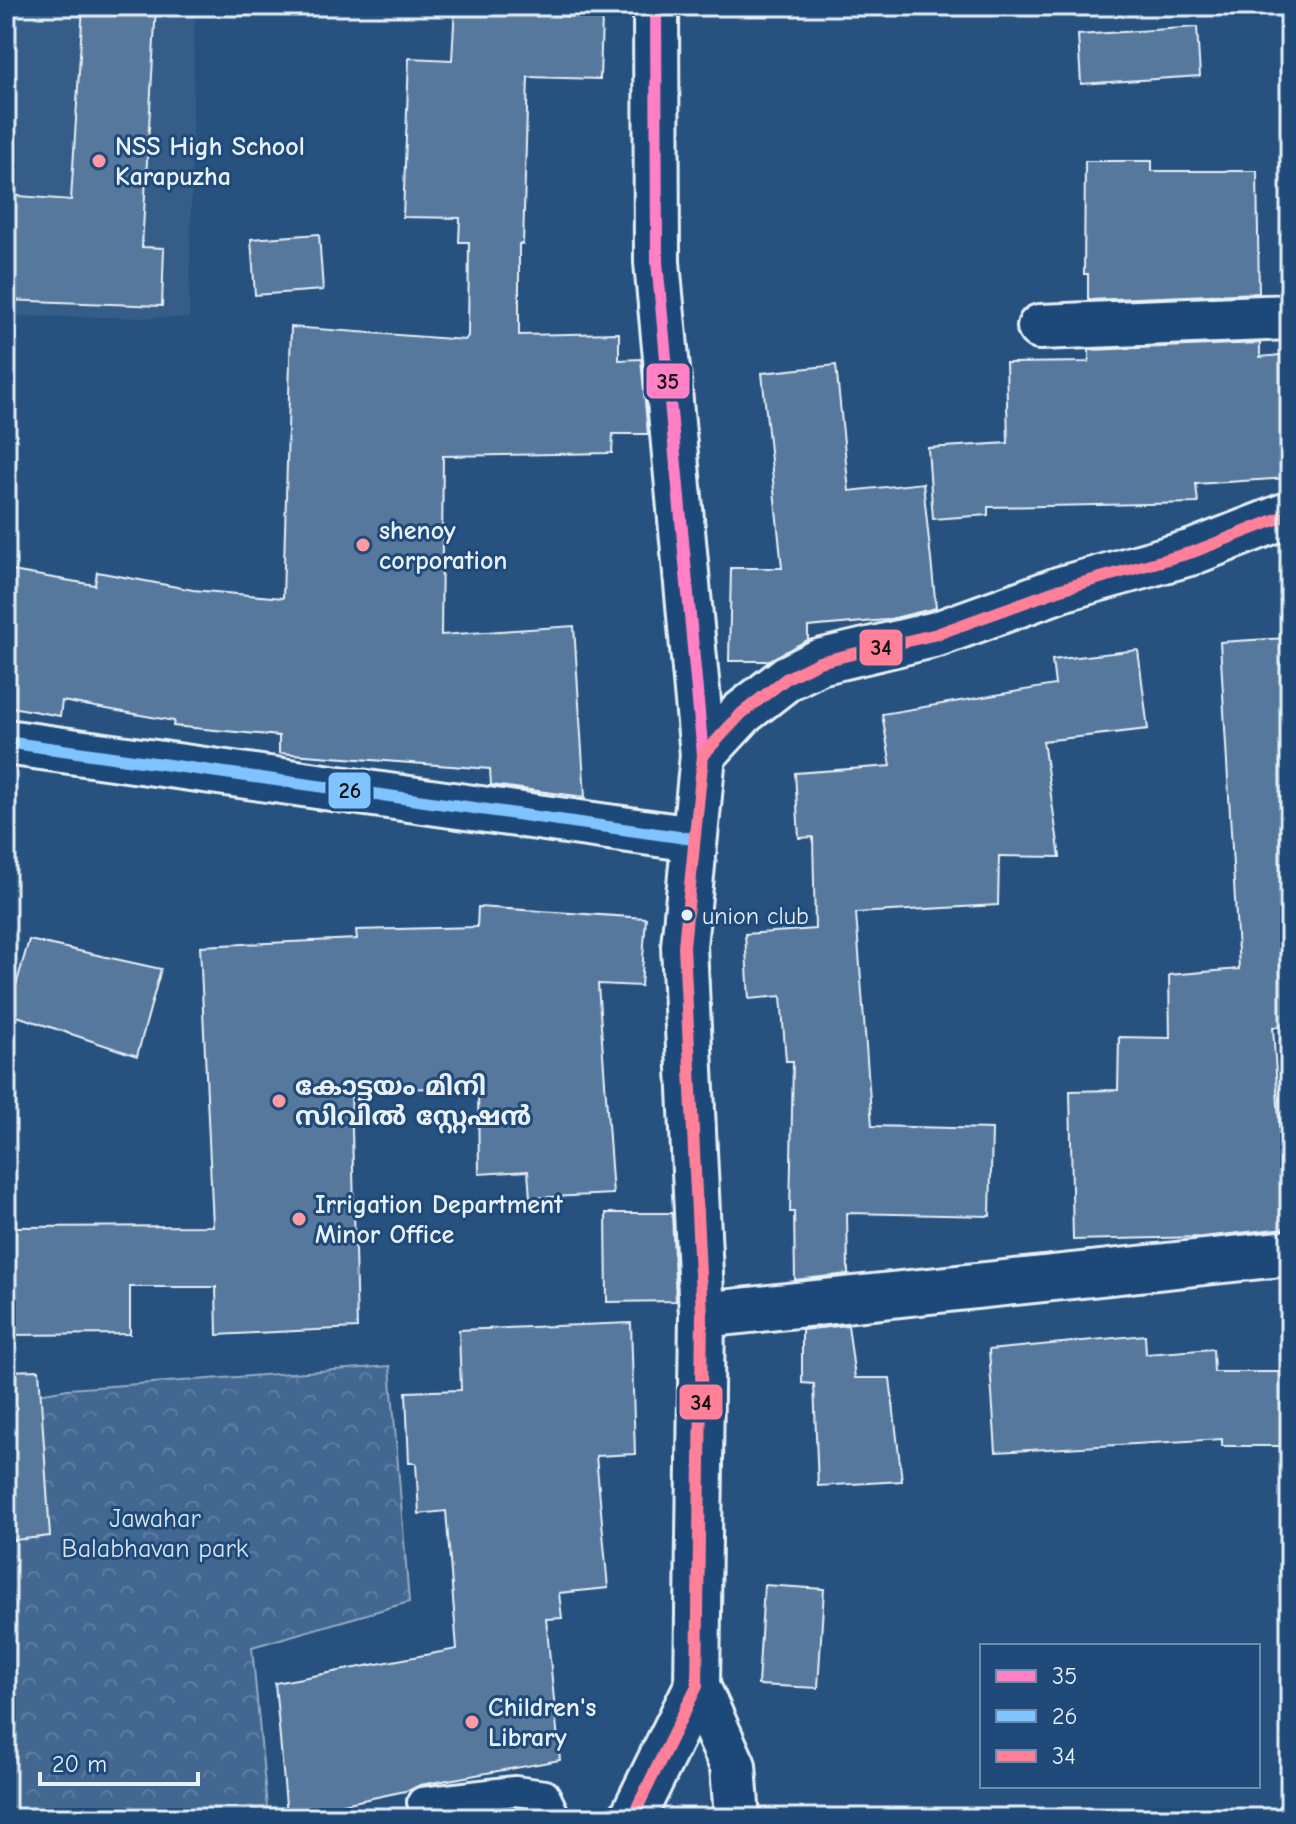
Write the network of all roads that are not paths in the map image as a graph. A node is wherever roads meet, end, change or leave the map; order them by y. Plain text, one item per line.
1 (656, 6) edge
2 (1290, 317) edge
3 (1040, 327) dead end
4 (1290, 514) edge
5 (6, 742) edge
6 (703, 755) junction
7 (693, 839) junction
8 (1290, 1253) edge
9 (702, 1315) junction
10 (697, 1686) junction
11 (422, 1802) dead end
12 (556, 1818) edge
13 (632, 1818) edge
14 (737, 1818) edge

1 - 6 street
2 - 3 street
4 - 6 street
5 - 7 street
6 - 7 street
7 - 9 street
8 - 9 street
9 - 10 street
10 - 13 street
10 - 14 street
11 - 12 lane

